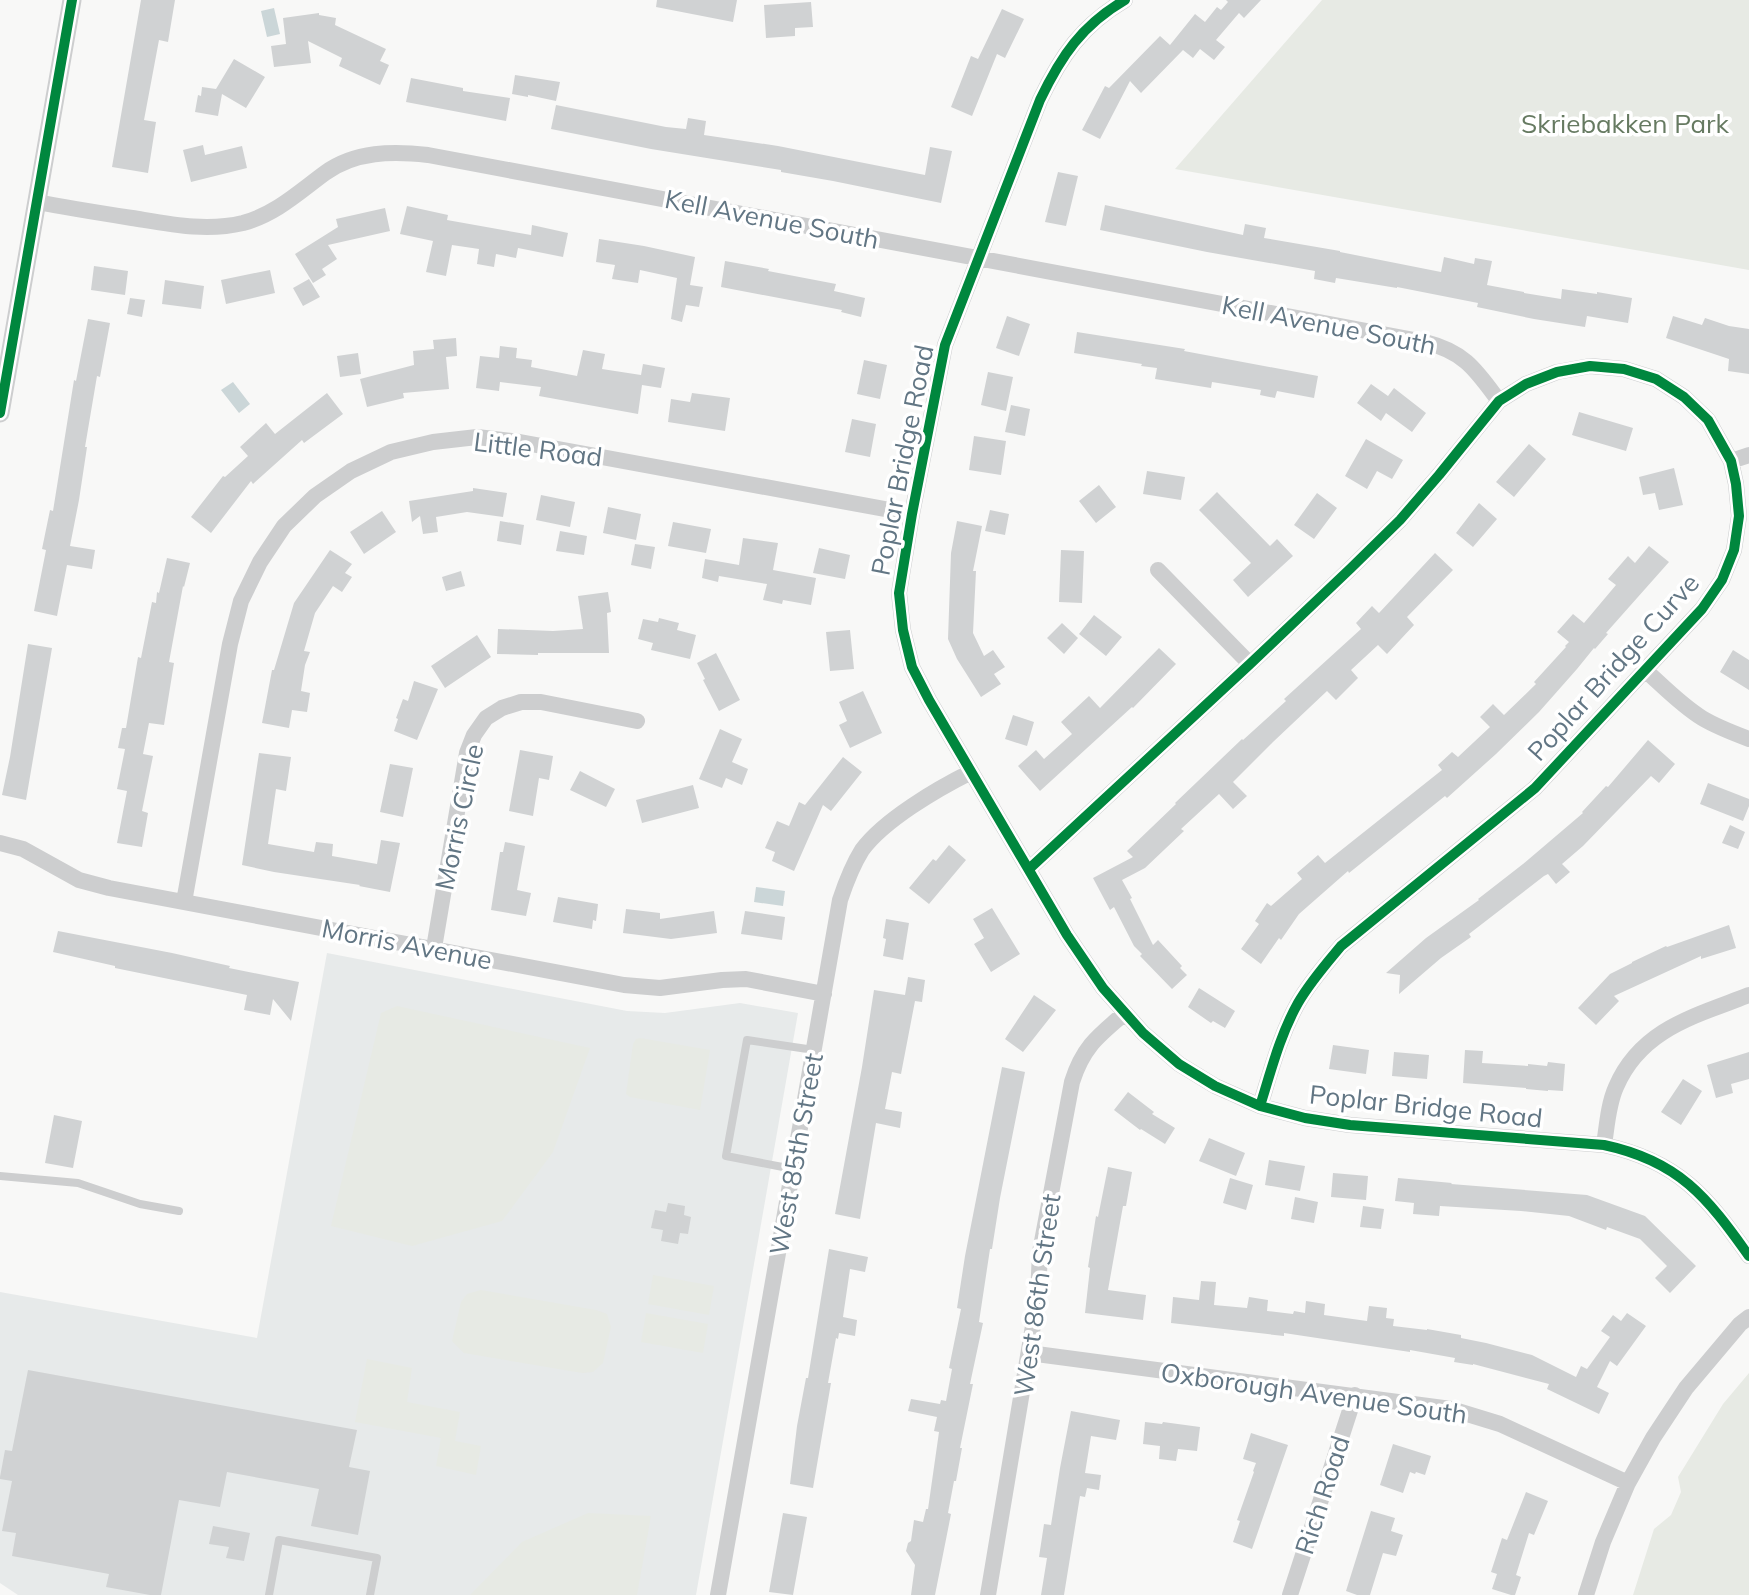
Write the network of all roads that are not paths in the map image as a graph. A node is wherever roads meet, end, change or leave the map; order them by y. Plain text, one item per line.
1 (72, 0) edge
2 (1125, 0) edge
3 (37, 202) junction
4 (979, 257) junction
5 (1499, 401) junction
6 (0, 414) edge
7 (1749, 455) edge
8 (1731, 461) junction
9 (912, 514) junction
10 (1158, 570) dead end
11 (1250, 664) junction
12 (1645, 670) junction
13 (637, 722) dead end
14 (1749, 739) edge
15 (971, 772) junction
16 (0, 843) edge
17 (1029, 869) junction
18 (184, 902) junction
19 (434, 948) junction
20 (824, 994) junction
21 (1749, 995) edge
22 (1125, 1013) junction
23 (814, 1050) junction
24 (1260, 1105) junction
25 (1604, 1145) junction
26 (793, 1169) junction
27 (0, 1176) edge
28 (179, 1211) dead end
29 (1749, 1256) edge
30 (1749, 1317) edge
31 (1029, 1353) junction
32 (1355, 1395) junction
33 (1628, 1483) junction
34 (269, 1595) edge
35 (370, 1595) edge
36 (718, 1595) edge
37 (988, 1595) edge
38 (1290, 1595) edge
39 (1586, 1595) edge

1 - 3 street
2 - 4 street, Poplar Bridge Road
3 - 4 street, Kell Avenue South
3 - 6 street
4 - 5 street, Kell Avenue South
4 - 9 street, Poplar Bridge Road
5 - 8 street, Poplar Bridge Curve
5 - 11 street, Poplar Bridge Curve
7 - 8 street
8 - 12 street, Poplar Bridge Curve
9 - 15 street, Poplar Bridge Road
9 - 18 street, Little Road
10 - 11 street
11 - 17 street, Poplar Bridge Curve
12 - 14 street
12 - 24 street, Poplar Bridge Curve
13 - 19 street, Morris Circle
15 - 17 street, Poplar Bridge Road
15 - 20 street, West 85th Street
16 - 18 street, Morris Avenue
17 - 22 street, Poplar Bridge Road
18 - 19 street, Morris Avenue
19 - 20 street, Morris Avenue
20 - 23 street, West 85th Street
21 - 25 street
22 - 24 street, Poplar Bridge Road
22 - 31 street, West 86th Street
23 - 26 street, West 85th Street
23 - 26 lane
24 - 25 street, Poplar Bridge Road
25 - 29 street, Poplar Bridge Road
26 - 36 street, West 85th Street
27 - 28 lane
30 - 33 street
31 - 32 street, Oxborough Avenue South
31 - 37 street, West 86th Street
32 - 33 street, Oxborough Avenue South
32 - 38 street, Rich Road
33 - 39 street
34 - 35 lane

